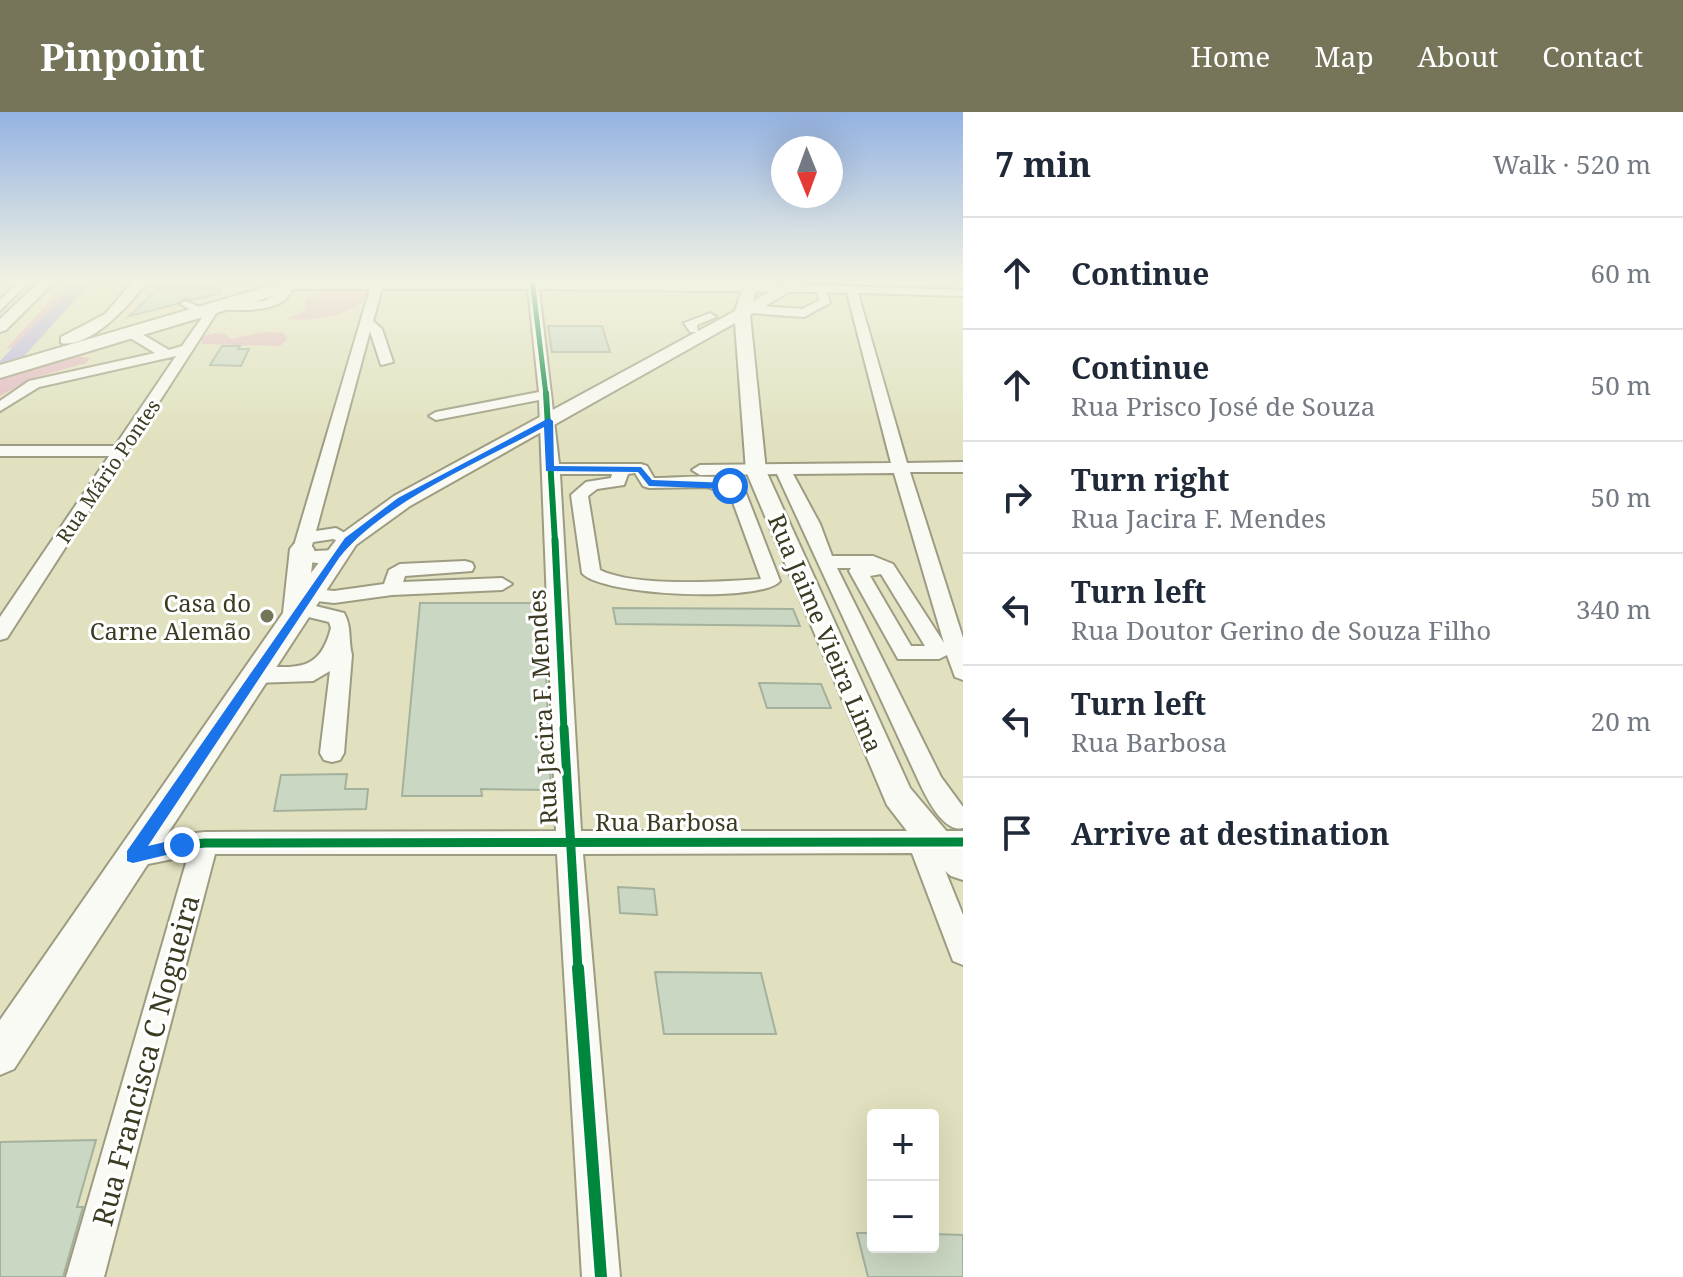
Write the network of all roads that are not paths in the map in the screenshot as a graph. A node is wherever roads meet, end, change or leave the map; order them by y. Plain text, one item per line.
1 (79, 333) edge
2 (91, 333) edge
3 (129, 333) edge
4 (131, 333) edge
5 (199, 333) edge
6 (363, 333) edge
7 (377, 333) edge
8 (538, 333) edge
9 (691, 333) edge
10 (700, 333) edge
11 (751, 333) edge
12 (864, 333) edge
13 (67, 340) junction
14 (680, 347) junction
15 (188, 349) junction
16 (44, 352) junction
17 (167, 354) junction
18 (0, 359) edge
19 (386, 362) dead end
20 (0, 372) edge
21 (545, 395) junction
22 (0, 407) edge
23 (436, 416) dead end
24 (549, 421) junction
25 (0, 451) edge
26 (120, 451) junction
27 (963, 467) edge
28 (549, 469) junction
29 (621, 469) junction
30 (641, 469) junction
31 (901, 469) junction
32 (783, 470) junction
33 (756, 471) junction
34 (312, 505) junction
35 (340, 543) junction
36 (303, 544) junction
37 (824, 557) junction
38 (465, 567) dead end
39 (886, 568) junction
40 (502, 584) dead end
41 (392, 589) junction
42 (301, 605) junction
43 (935, 628) dead end
44 (0, 633) edge
45 (338, 641) junction
46 (963, 672) edge
47 (254, 675) junction
48 (332, 753) dead end
49 (944, 837) edge
50 (569, 841) junction
51 (205, 843) junction
52 (133, 856) junction
53 (963, 865) edge
54 (963, 951) edge
55 (0, 1055) edge
56 (85, 1277) edge
57 (601, 1277) edge

1 - 13 main road
2 - 13 highway
3 - 16 highway
4 - 17 street
5 - 15 street, Rua Mário Pontes
6 - 34 street
7 - 19 street
8 - 21 street, Rua Jacira F. Mendes
9 - 14 main road
10 - 14 main road
11 - 33 main road, Rua Jaime Vieira Lima
12 - 31 street
13 - 16 highway
14 - 24 main road
15 - 17 street
15 - 26 street, Rua Mário Pontes
16 - 18 highway
16 - 20 highway
17 - 22 street
21 - 23 street
21 - 24 street, Rua Jacira F. Mendes
24 - 28 street, Rua Jacira F. Mendes
24 - 35 main road
25 - 26 street
26 - 44 street, Rua Mário Pontes
27 - 31 street
28 - 29 street
28 - 50 street, Rua Jacira F. Mendes
29 - 30 street
29 - 30 street
30 - 33 street
31 - 32 street
31 - 46 street
32 - 33 street
32 - 37 street
33 - 49 main road, Rua Jaime Vieira Lima
34 - 35 street
34 - 36 street
35 - 36 street
35 - 42 main road
36 - 42 main road
37 - 39 street
37 - 43 street
37 - 49 street
38 - 41 street
39 - 39 street
40 - 41 street
41 - 42 street
42 - 45 street
42 - 47 main road
45 - 47 street
45 - 48 street
47 - 52 main road
49 - 50 street, Rua Barbosa
49 - 53 main road, Rua Jaime Vieira Lima
49 - 54 street
50 - 51 street, Rua Barbosa
50 - 57 street, Rua Jacira F. Mendes
51 - 52 street, Rua Barbosa
51 - 56 street, Rua Francisca C Nogueira
52 - 55 main road

